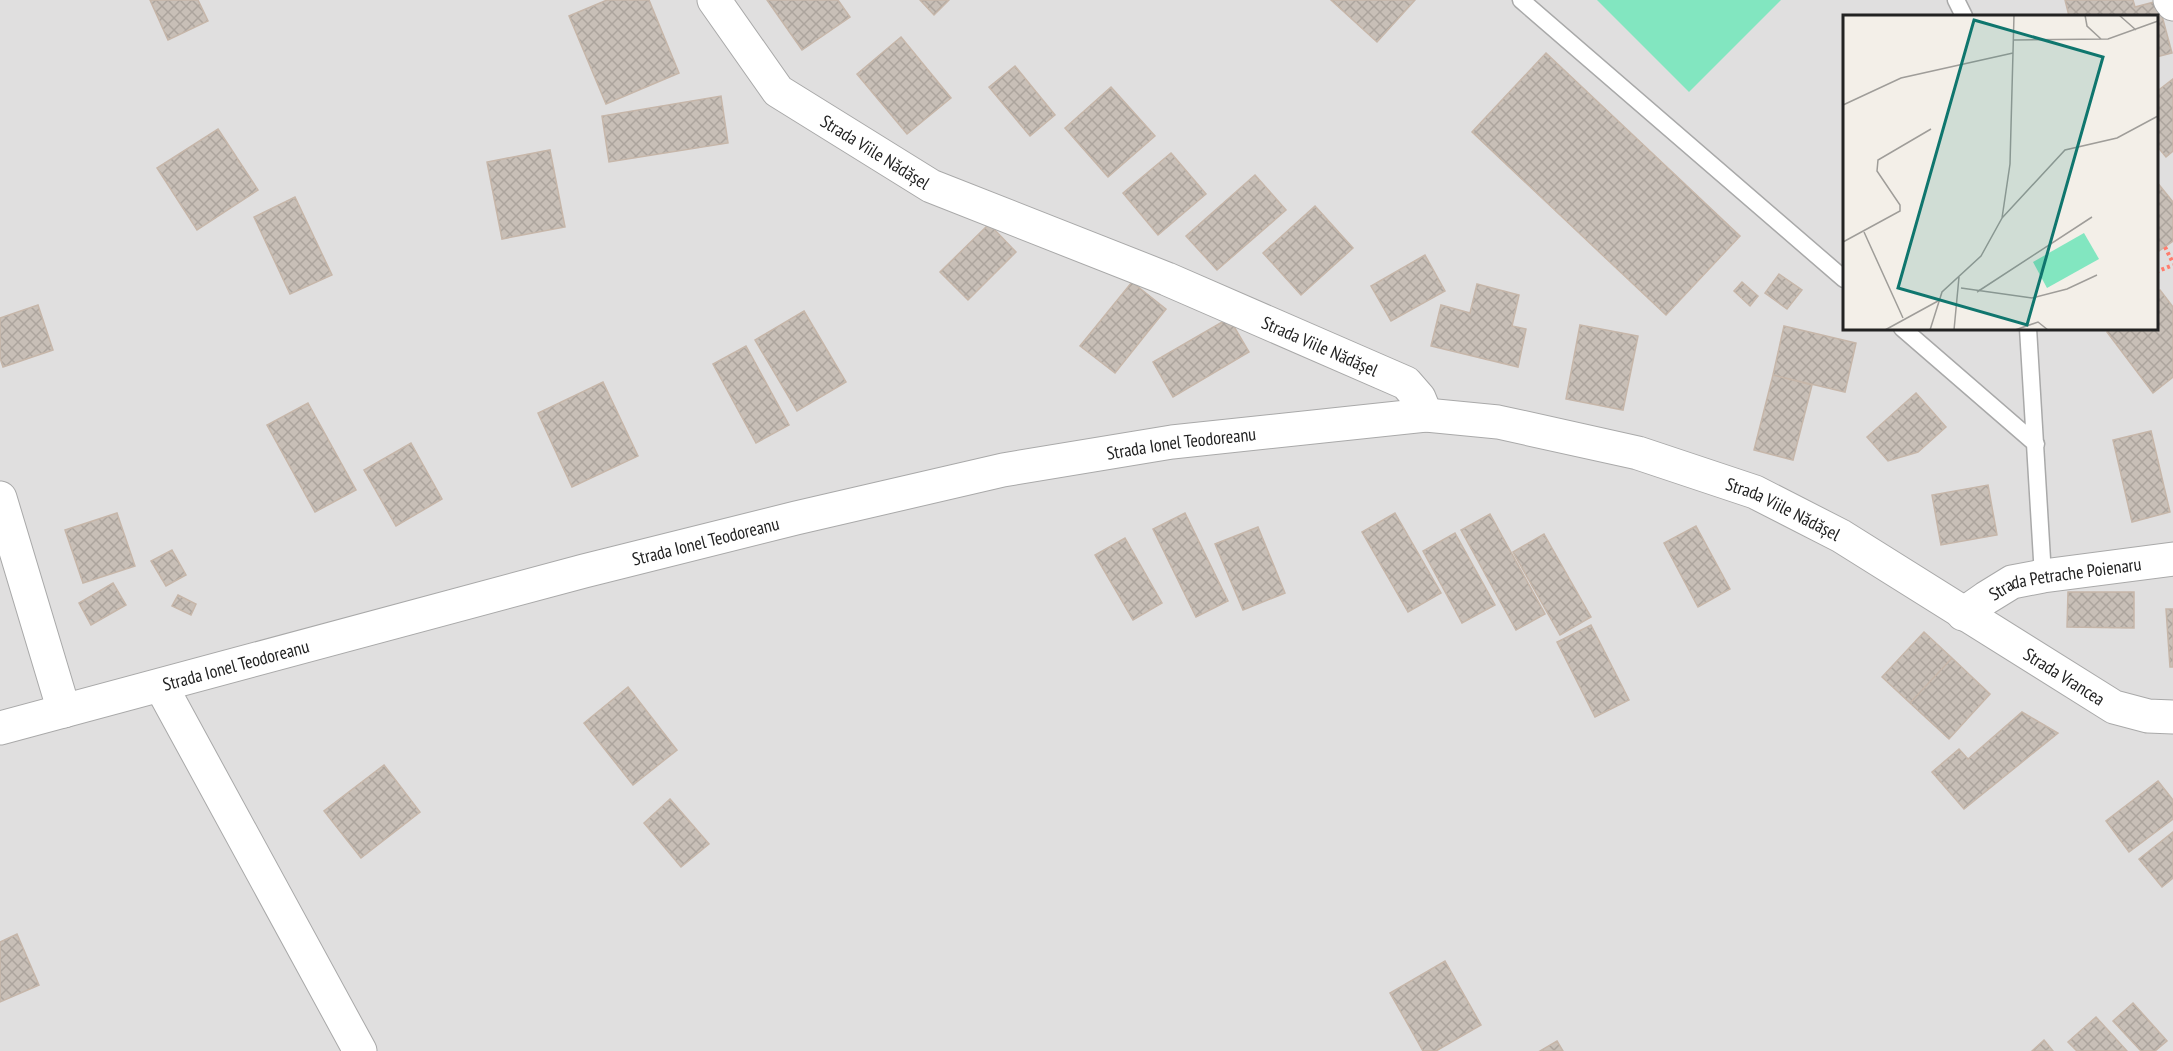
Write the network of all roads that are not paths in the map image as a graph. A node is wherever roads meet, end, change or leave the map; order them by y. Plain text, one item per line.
1 (714, 0) edge
2 (1521, 0) edge
3 (1956, 0) edge
4 (1964, 15) edge
5 (1843, 277) edge
6 (1904, 330) edge
7 (2028, 330) edge
8 (1426, 415) junction
9 (2036, 444) junction
10 (0, 498) edge
11 (2173, 559) edge
12 (2043, 576) junction
13 (1963, 614) junction
14 (161, 686) junction
15 (64, 711) junction
16 (2173, 717) edge
17 (0, 728) edge
18 (360, 1051) edge

1 - 8 street, Strada Viile Nădășel
2 - 5 lane
3 - 4 lane
6 - 9 lane
7 - 9 lane
8 - 13 street, Strada Viile Nădășel
8 - 14 street, Strada Ionel Teodoreanu
9 - 12 lane
10 - 15 street
11 - 12 street, Strada Petrache Poienaru
12 - 13 street, Strada Petrache Poienaru
13 - 16 street, Strada Vrancea
14 - 15 street, Strada Ionel Teodoreanu
14 - 18 street
15 - 17 street, Strada Ionel Teodoreanu

